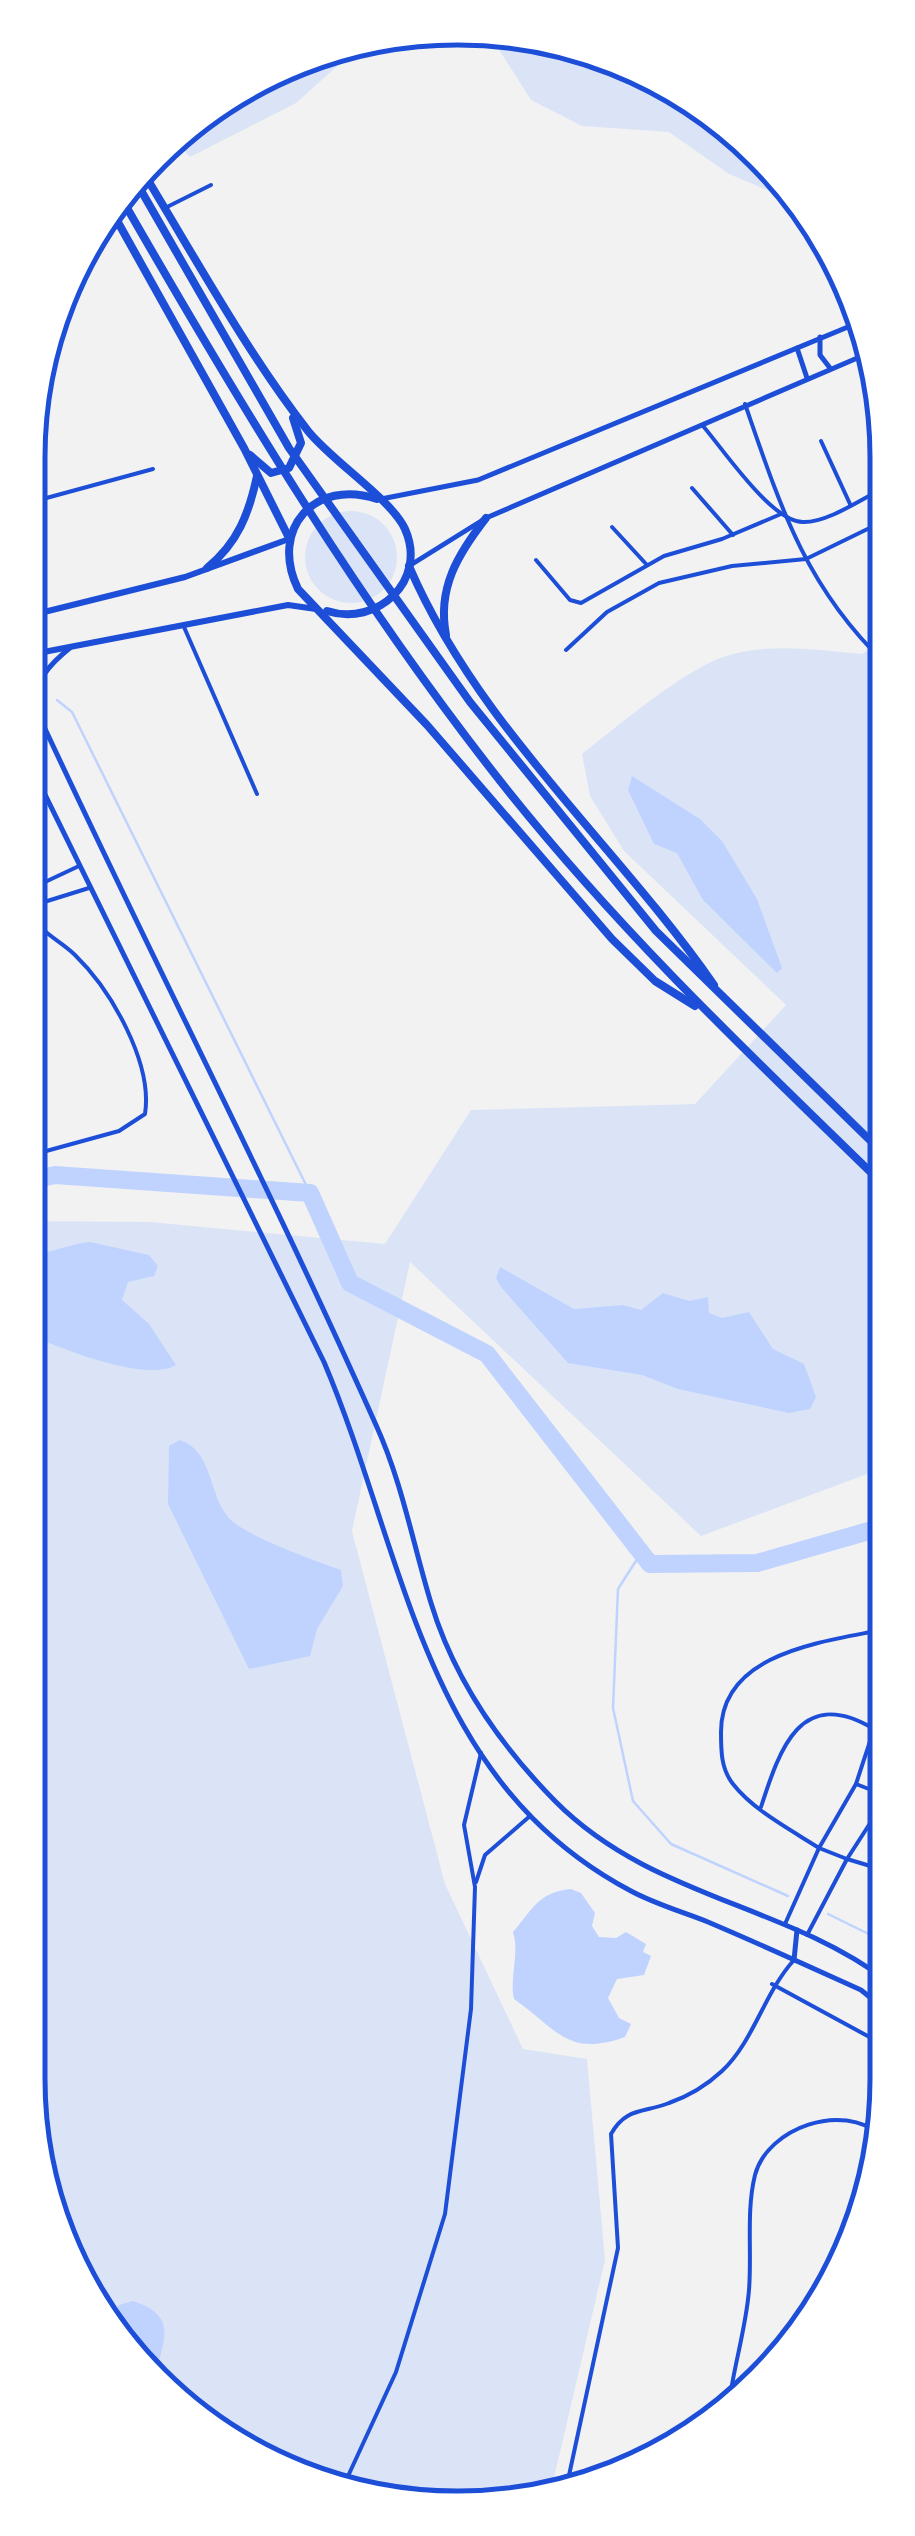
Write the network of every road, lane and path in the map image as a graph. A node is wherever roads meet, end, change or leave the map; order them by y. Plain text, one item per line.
1 (150, 183) edge
2 (211, 186) dead end
3 (141, 193) edge
4 (165, 208) junction
5 (128, 209) edge
6 (118, 223) edge
7 (848, 326) edge
8 (820, 337) junction
9 (797, 347) junction
10 (857, 357) edge
11 (830, 368) junction
12 (807, 378) junction
13 (287, 404) junction
14 (745, 404) junction
15 (701, 423) junction
16 (822, 442) dead end
17 (244, 448) junction
18 (152, 469) dead end
19 (258, 476) junction
20 (692, 488) dead end
21 (870, 495) edge
22 (45, 499) edge
23 (377, 499) junction
24 (850, 504) junction
25 (781, 514) junction
26 (486, 518) junction
27 (612, 527) dead end
28 (870, 527) edge
29 (733, 535) junction
30 (289, 539) junction
31 (806, 559) junction
32 (536, 560) dead end
33 (647, 565) junction
34 (410, 566) junction
35 (208, 568) junction
36 (322, 610) junction
37 (45, 611) edge
38 (182, 623) junction
39 (448, 644) junction
40 (74, 645) junction
41 (870, 648) edge
42 (566, 650) dead end
43 (45, 651) edge
44 (45, 672) edge
45 (45, 729) edge
46 (257, 794) dead end
47 (45, 795) edge
48 (79, 866) junction
49 (45, 882) edge
50 (90, 888) junction
51 (45, 902) edge
52 (45, 934) edge
53 (725, 1001) junction
54 (708, 1014) junction
55 (870, 1140) edge
56 (45, 1151) edge
57 (870, 1171) edge
58 (870, 1633) edge
59 (870, 1727) edge
60 (870, 1741) edge
61 (481, 1753) junction
62 (856, 1784) junction
63 (870, 1789) edge
64 (760, 1808) junction
65 (530, 1816) junction
66 (870, 1823) edge
67 (819, 1848) junction
68 (847, 1859) junction
69 (870, 1866) edge
70 (475, 1887) junction
71 (784, 1924) junction
72 (797, 1930) junction
73 (807, 1935) junction
74 (794, 1960) junction
75 (870, 1968) edge
76 (772, 1984) junction
77 (870, 1997) edge
78 (870, 2037) edge
79 (866, 2129) edge
80 (733, 2385) edge
81 (569, 2475) edge
82 (349, 2476) edge

1 - 4 highway
2 - 4 street
3 - 53 highway
4 - 13 highway
5 - 54 highway
6 - 17 highway
7 - 8 street
8 - 9 street
8 - 11 street
9 - 12 street
9 - 23 street
10 - 11 street
11 - 12 street
12 - 14 street
13 - 17 highway
13 - 23 highway
14 - 15 street
14 - 25 street
15 - 25 street
15 - 26 street
16 - 24 street
17 - 19 highway
18 - 22 street
19 - 30 highway
19 - 35 highway
20 - 29 street
21 - 24 street
23 - 30 highway
23 - 34 highway
24 - 25 street
25 - 29 street
25 - 31 street
26 - 34 street
26 - 39 highway
27 - 33 street
28 - 31 street
29 - 33 street
30 - 35 main road
30 - 36 highway
31 - 41 street
31 - 42 street
32 - 33 street
34 - 36 highway
34 - 39 highway
35 - 37 main road
36 - 38 main road
36 - 54 highway
38 - 40 main road
38 - 46 street
39 - 53 highway
40 - 43 main road
40 - 44 street
45 - 71 street
47 - 48 street
48 - 49 street
48 - 50 street
50 - 51 street
50 - 61 street
52 - 56 street
53 - 55 highway
54 - 57 highway
58 - 64 street
59 - 64 street
60 - 62 street
61 - 65 street
61 - 70 street
62 - 63 street
62 - 67 street
64 - 67 street
65 - 70 street
65 - 74 street
66 - 68 street
67 - 68 street
67 - 71 street
68 - 69 street
68 - 73 street
70 - 82 street
71 - 72 street
72 - 73 street
72 - 74 street
73 - 75 street
74 - 76 street
74 - 77 street
76 - 78 street
76 - 81 street
79 - 80 street

